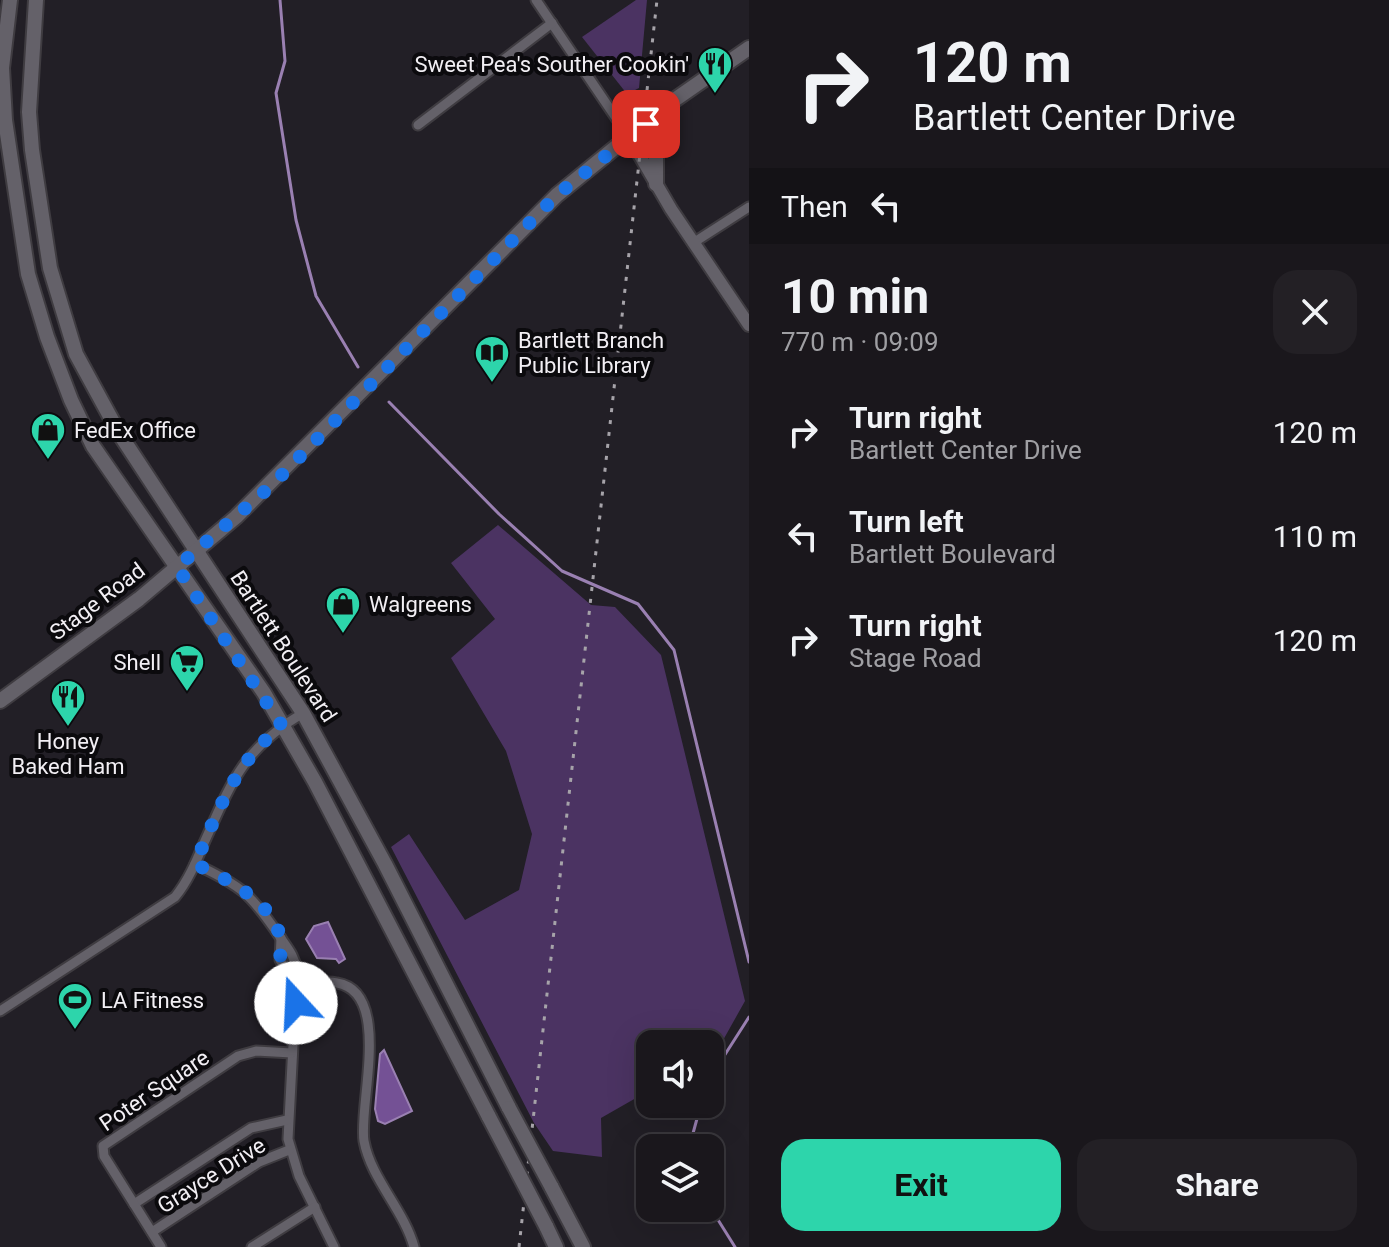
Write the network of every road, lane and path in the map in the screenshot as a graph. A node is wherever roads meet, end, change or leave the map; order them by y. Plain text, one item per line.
1 (10, 0) edge
2 (36, 0) edge
3 (536, 0) edge
4 (552, 23) junction
5 (749, 48) edge
6 (670, 103) junction
7 (418, 125) dead end
8 (629, 137) junction
9 (656, 184) junction
10 (749, 207) edge
11 (693, 243) junction
12 (749, 325) edge
13 (197, 550) junction
14 (177, 567) junction
15 (0, 701) edge
16 (303, 713) junction
17 (282, 726) junction
18 (195, 864) junction
19 (294, 986) junction
20 (0, 1011) edge
21 (292, 1053) junction
22 (287, 1120) junction
23 (289, 1150) junction
24 (134, 1204) junction
25 (315, 1207) junction
26 (152, 1232) junction
27 (161, 1247) edge
28 (252, 1247) edge
29 (334, 1247) edge
30 (414, 1247) edge
31 (556, 1247) edge
32 (583, 1247) edge

1 - 14 main road, Bartlett Boulevard
2 - 13 main road, Bartlett Boulevard
3 - 4 street
4 - 7 street
4 - 8 street
5 - 6 main road, Stage Road
6 - 8 main road, Stage Road
6 - 9 main road
8 - 9 street
8 - 13 main road, Stage Road
9 - 11 street
10 - 11 street
11 - 12 street
13 - 14 main road, Stage Road
13 - 16 main road, Bartlett Boulevard
14 - 15 main road, Stage Road
14 - 17 main road, Bartlett Boulevard
16 - 17 street
16 - 32 main road, Bartlett Boulevard, bridge
17 - 18 street
17 - 31 main road, Bartlett Boulevard, bridge
18 - 19 street
18 - 20 street
19 - 21 street
19 - 30 street
21 - 22 street
21 - 24 street, Poter Square
22 - 23 street
22 - 24 street, Grayce Drive
23 - 25 street
23 - 26 street, Grayce Drive
24 - 26 street, Poter Square
25 - 28 street
25 - 29 street
26 - 27 street, Poter Square

